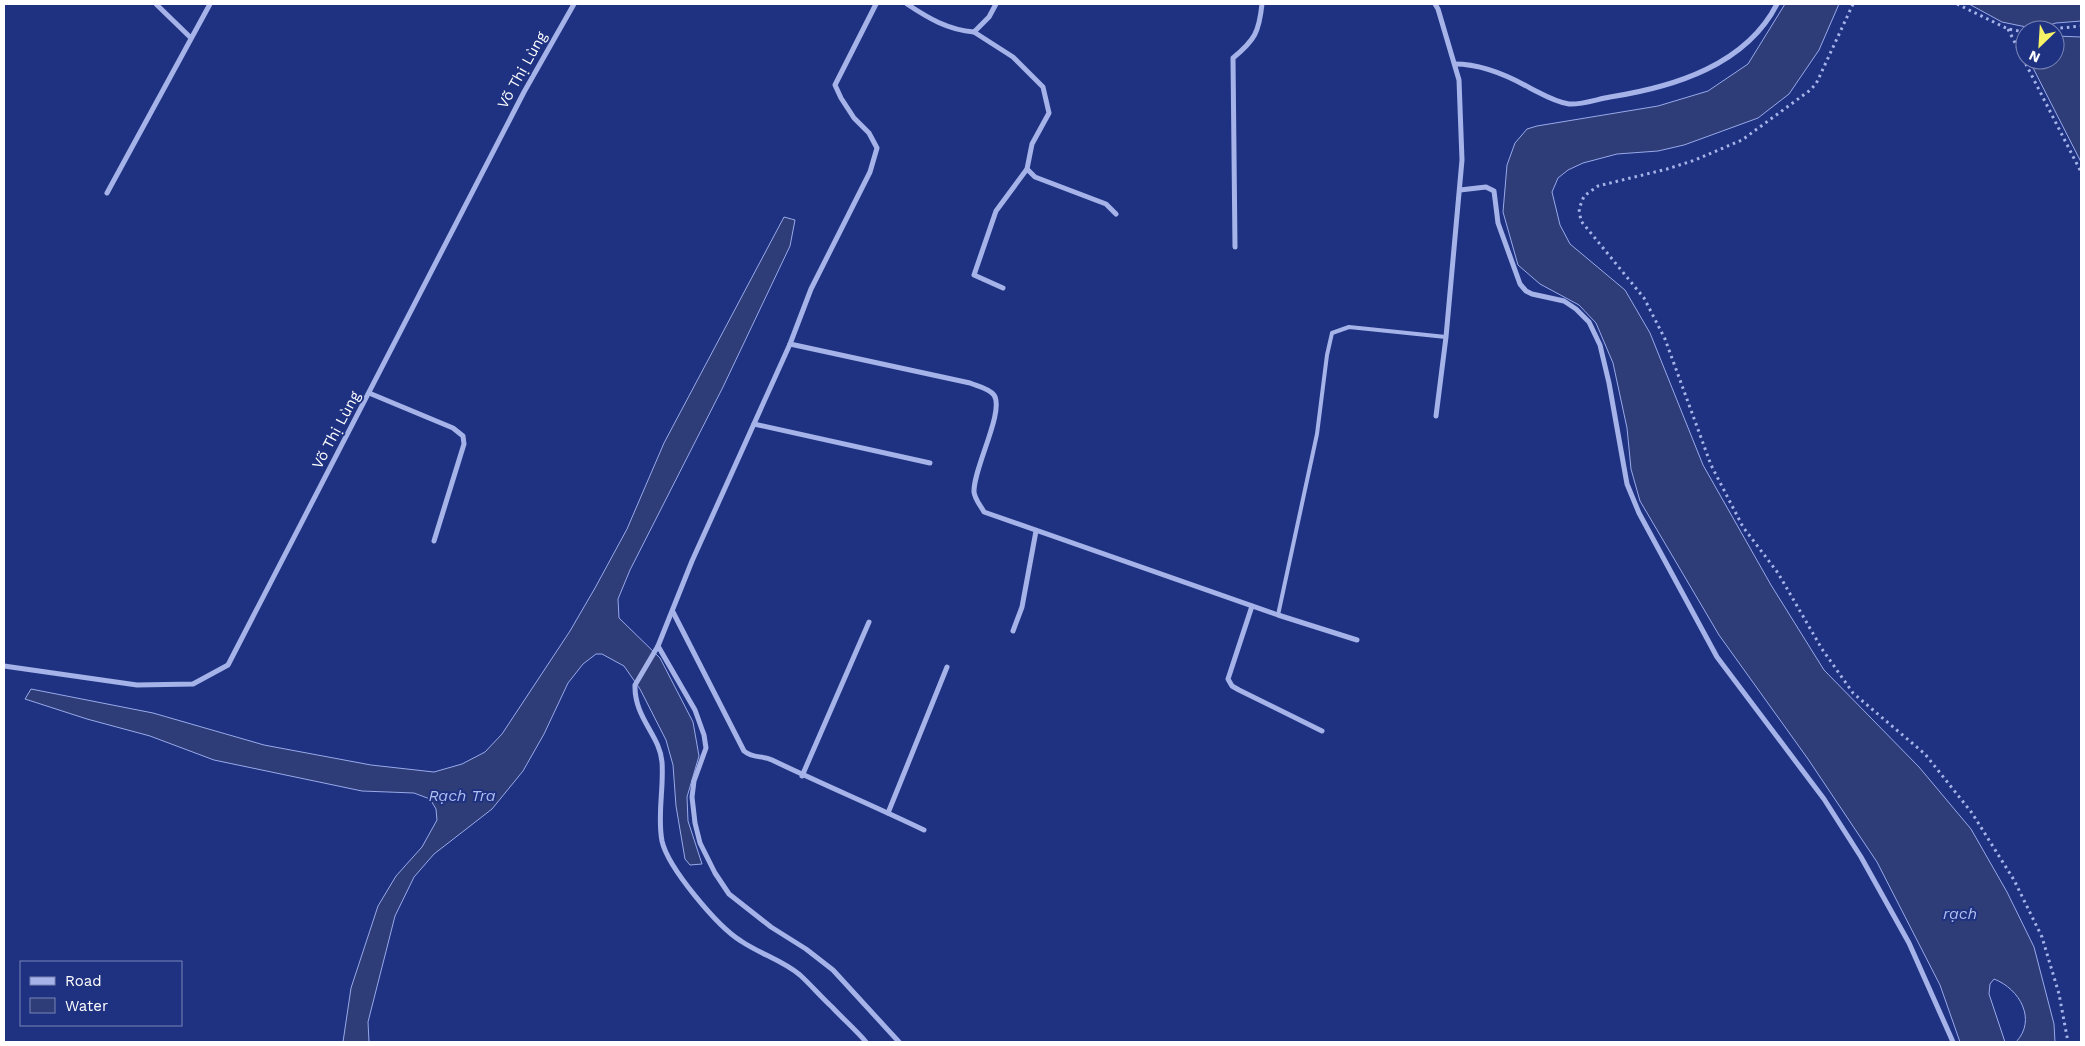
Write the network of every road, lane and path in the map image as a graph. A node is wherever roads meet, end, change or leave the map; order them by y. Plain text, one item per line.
1 (156, 4) edge
2 (210, 4) edge
3 (574, 4) edge
4 (876, 4) edge
5 (907, 4) edge
6 (996, 4) edge
7 (1262, 4) edge
8 (1435, 4) edge
9 (1777, 4) edge
10 (1853, 4) edge
11 (1957, 4) edge
12 (2081, 26) edge
13 (2065, 28) edge
14 (2008, 29) junction
15 (2015, 30) edge
16 (974, 32) junction
17 (191, 38) junction
18 (1454, 64) junction
19 (1027, 169) junction
20 (2081, 172) edge
21 (1460, 190) junction
22 (108, 193) dead end
23 (1116, 214) dead end
24 (1235, 247) dead end
25 (1002, 288) dead end
26 (1446, 337) junction
27 (790, 344) junction
28 (369, 393) junction
29 (1436, 416) dead end
30 (754, 424) junction
31 (930, 463) dead end
32 (1036, 531) junction
33 (434, 541) dead end
34 (1252, 606) junction
35 (673, 612) junction
36 (1278, 615) junction
37 (869, 622) dead end
38 (1013, 631) dead end
39 (1357, 640) dead end
40 (657, 648) junction
41 (4, 666) edge
42 (947, 667) dead end
43 (1322, 731) dead end
44 (802, 776) junction
45 (888, 813) junction
46 (924, 830) dead end
47 (866, 1042) edge
48 (899, 1042) edge
49 (1953, 1042) edge
50 (2068, 1042) edge

1 - 17 street
2 - 17 street
3 - 28 street, Võ Thị Lùng
4 - 27 street
5 - 16 street
6 - 16 street
7 - 24 street
8 - 18 street
9 - 18 street
10 - 50 path
11 - 14 path
12 - 13 path
14 - 15 path
14 - 20 path
16 - 19 street
17 - 22 street
18 - 21 street
19 - 23 street
19 - 25 street
21 - 26 street
21 - 49 street
26 - 29 street
26 - 36 lane
27 - 30 street
27 - 32 street
28 - 33 street
28 - 41 street, Võ Thị Lùng
30 - 31 street
30 - 35 street
32 - 34 street
32 - 38 street
34 - 36 street
34 - 43 street
35 - 40 street
35 - 44 street
36 - 39 street
37 - 44 street
40 - 47 street
40 - 48 street
42 - 45 street
44 - 45 street
45 - 46 street

